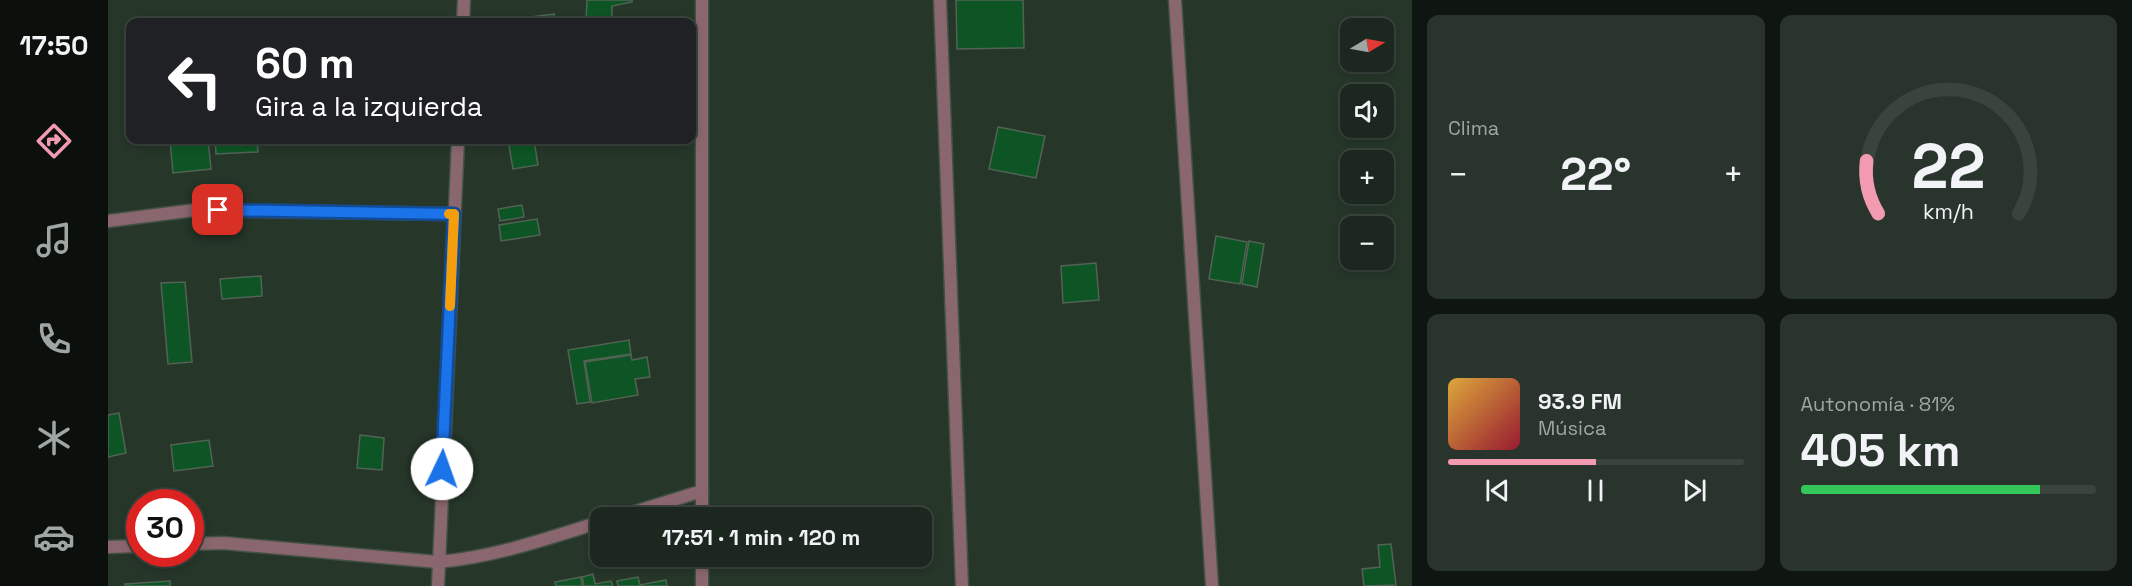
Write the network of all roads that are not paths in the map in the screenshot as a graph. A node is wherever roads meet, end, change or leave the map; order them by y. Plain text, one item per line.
1 (465, 0) edge
2 (702, 0) edge
3 (940, 0) edge
4 (1175, 0) edge
5 (464, 18) edge
6 (458, 144) edge
7 (454, 214) junction
8 (108, 221) edge
9 (702, 491) junction
10 (650, 507) edge
11 (702, 507) edge
12 (590, 525) edge
13 (204, 544) edge
14 (126, 546) edge
15 (108, 547) edge
16 (438, 562) junction
17 (702, 567) edge
18 (438, 586) edge
19 (702, 586) edge
20 (962, 586) edge
21 (1212, 586) edge

1 - 5 street
2 - 9 street
3 - 20 street
4 - 21 street
6 - 7 street
7 - 8 street
7 - 16 street
9 - 10 street
9 - 11 street
12 - 16 street
13 - 16 street
14 - 15 street
16 - 18 street
17 - 19 street

